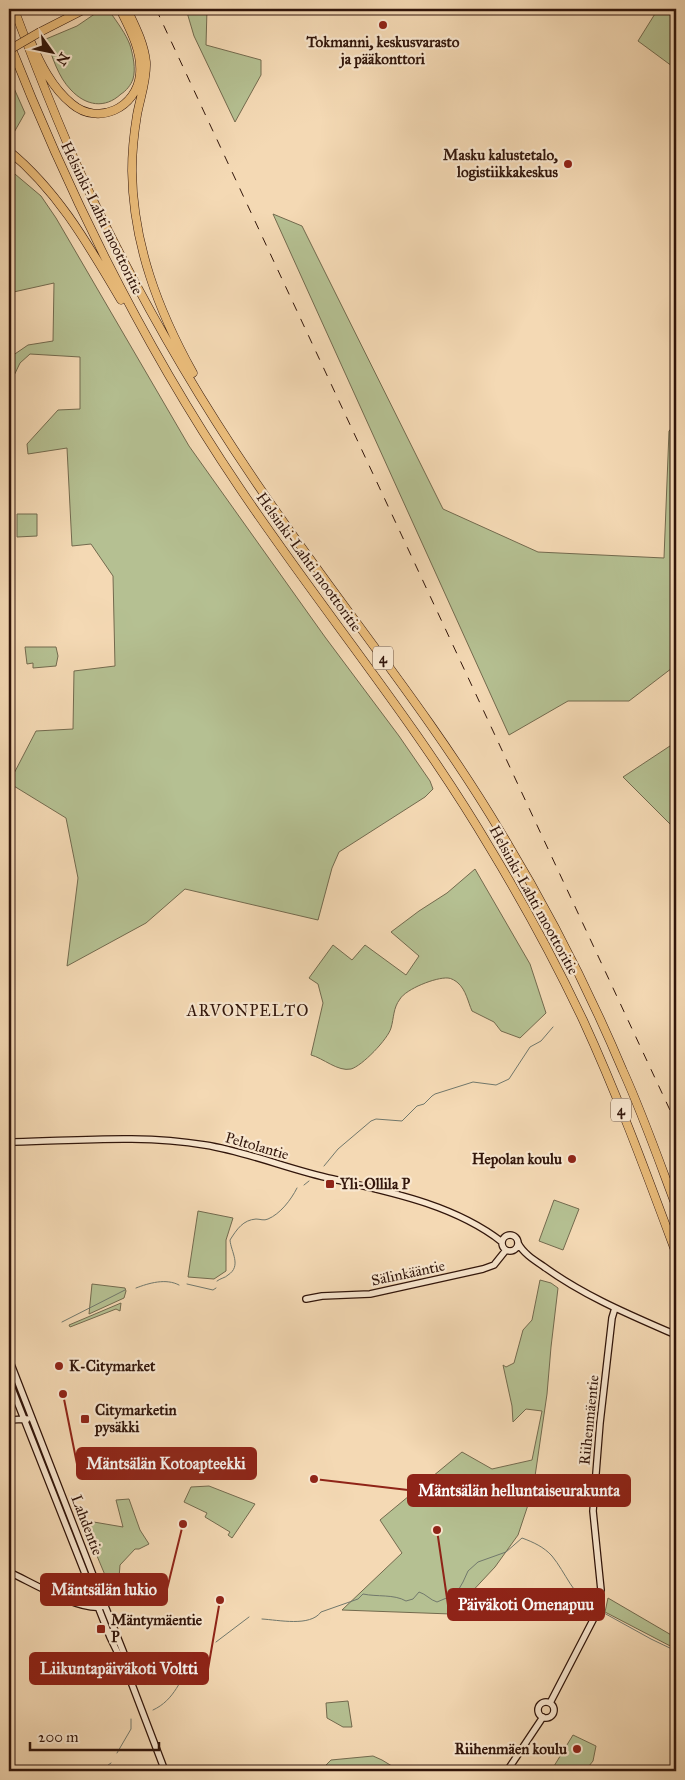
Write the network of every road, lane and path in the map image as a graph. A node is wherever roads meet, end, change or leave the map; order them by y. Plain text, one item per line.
1 (15, 9) edge
2 (85, 9) edge
3 (120, 9) edge
4 (127, 9) edge
5 (9, 42) edge
6 (9, 50) edge
7 (9, 55) edge
8 (39, 118) junction
9 (9, 151) edge
10 (165, 369) junction
11 (205, 402) junction
12 (9, 1142) edge
13 (676, 1206) edge
14 (504, 1239) junction
15 (518, 1243) junction
16 (510, 1251) junction
17 (676, 1253) edge
18 (532, 1258) junction
19 (306, 1299) dead end
20 (615, 1308) junction
21 (676, 1335) edge
22 (9, 1359) edge
23 (9, 1381) edge
24 (29, 1410) junction
25 (21, 1412) junction
26 (32, 1418) junction
27 (9, 1419) edge
28 (24, 1419) junction
29 (9, 1572) edge
30 (102, 1598) junction
31 (96, 1600) junction
32 (82, 1604) junction
33 (106, 1606) junction
34 (98, 1607) junction
35 (128, 1674) junction
36 (550, 1703) junction
37 (543, 1717) junction
38 (165, 1771) edge
39 (507, 1771) edge

1 - 3 highway
1 - 11 highway, Helsinki-Lahti moottoritie / 4
2 - 6 highway, bridge
4 - 11 highway
5 - 8 highway, Helsinki-Lahti moottoritie / 4
7 - 8 highway
8 - 10 highway, Helsinki-Lahti moottoritie / 4
9 - 10 highway
10 - 17 highway, Helsinki-Lahti moottoritie / 4
11 - 13 highway, Helsinki-Lahti moottoritie / 4
12 - 14 main road, Peltolantie
14 - 15 main road
14 - 16 main road
15 - 16 main road
15 - 18 main road
16 - 18 main road
16 - 19 main road, Sälinkääntie
18 - 20 main road
20 - 21 main road
20 - 36 main road, Riihenmäentie
22 - 24 main road, Lahdentie
23 - 25 main road, Lahdentie
24 - 25 main road
24 - 26 main road, Lahdentie
25 - 27 main road
25 - 28 main road, Lahdentie
26 - 28 main road
26 - 30 main road, Lahdentie
27 - 28 main road
28 - 31 main road, Lahdentie
29 - 32 main road
30 - 31 main road
30 - 33 main road, Lahdentie
31 - 32 main road
31 - 34 main road, Lahdentie
32 - 34 main road
33 - 34 main road
33 - 35 main road, Lahdentie
34 - 35 main road, Lahdentie
35 - 38 main road, Lahdentie
36 - 37 main road
36 - 37 main road
37 - 39 main road

